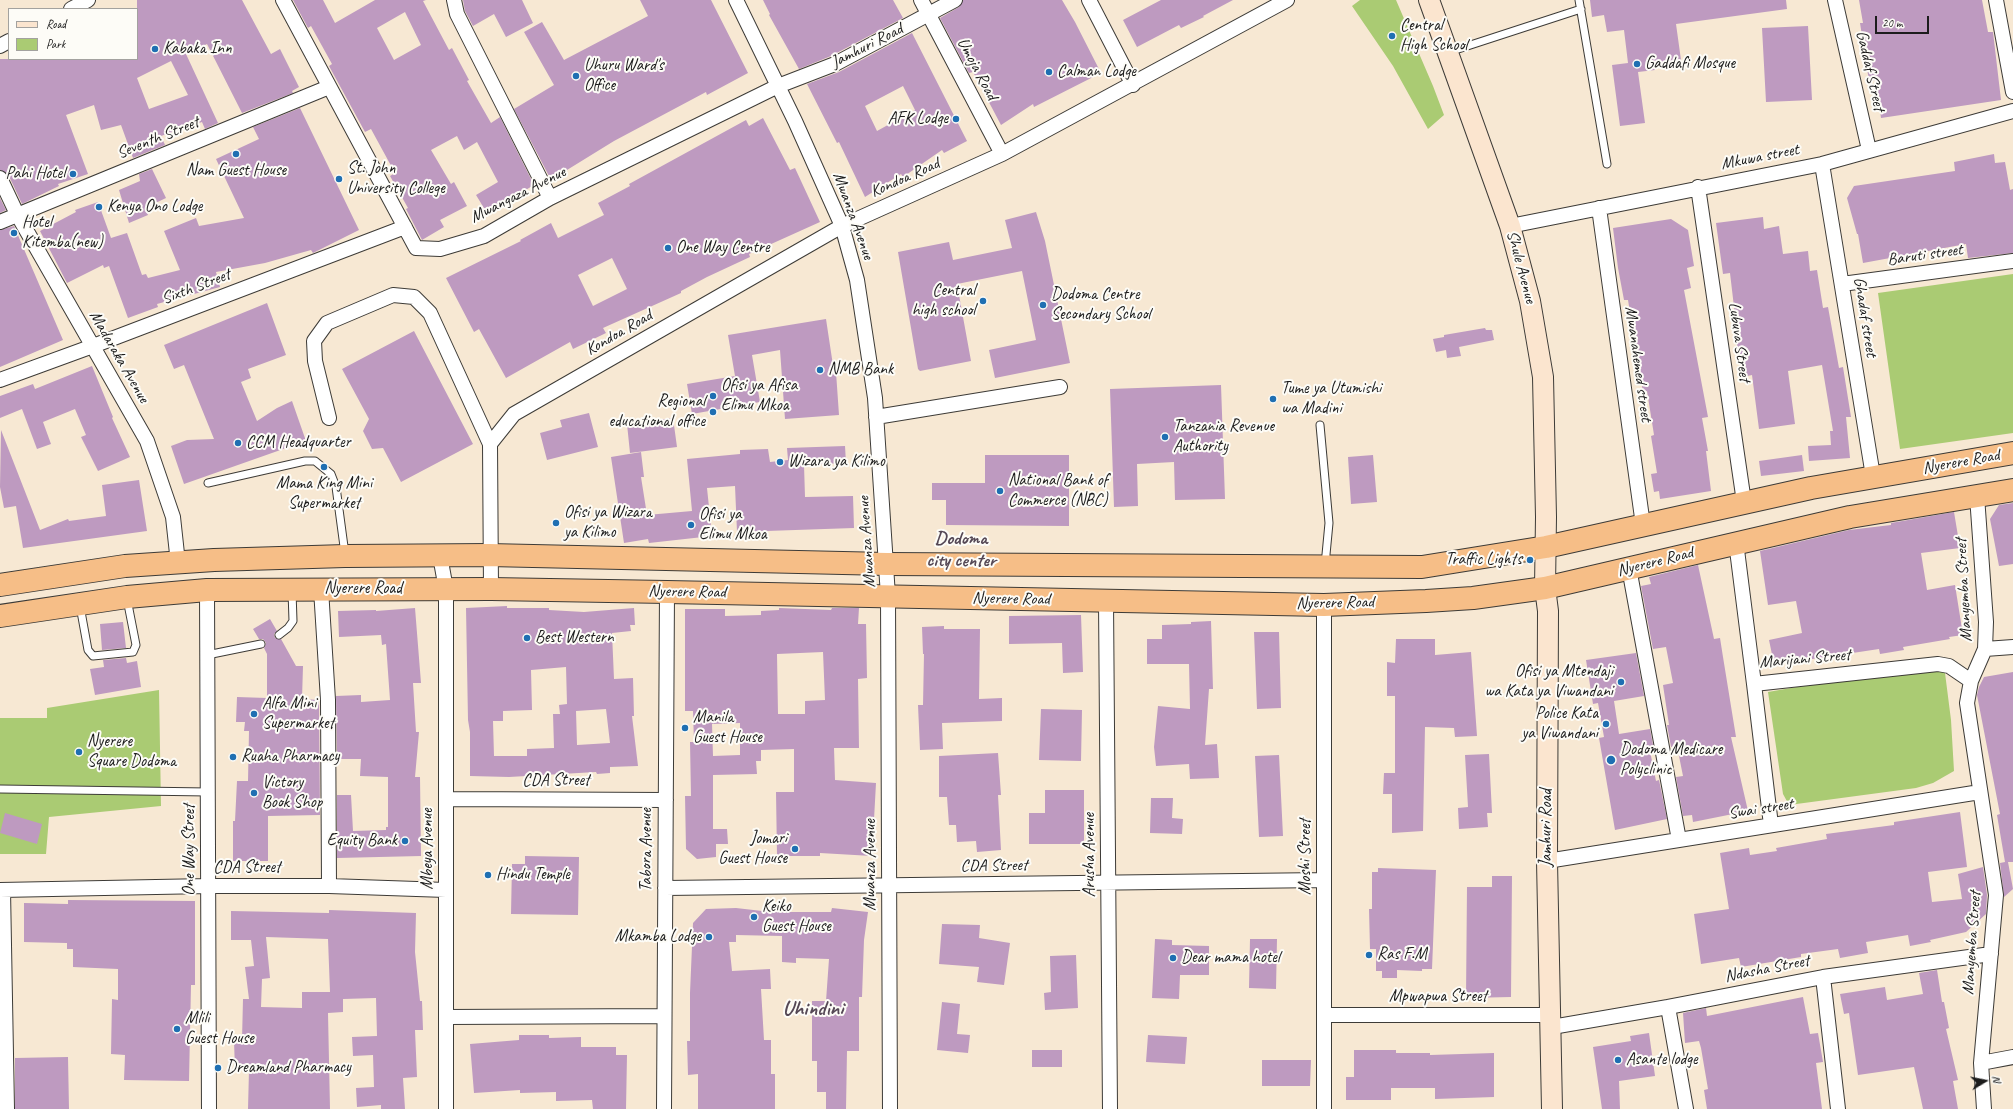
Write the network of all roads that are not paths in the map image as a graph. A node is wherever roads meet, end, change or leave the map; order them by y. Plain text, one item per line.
1 (88, 0) edge
2 (283, 0) edge
3 (454, 0) edge
4 (736, 0) edge
5 (921, 0) edge
6 (955, 0) edge
7 (1090, 0) edge
8 (1287, 0) edge
9 (1429, 0) edge
10 (1579, 0) edge
11 (1835, 0) edge
12 (1996, 0) edge
13 (73, 8) edge
14 (1581, 9) junction
15 (928, 14) junction
16 (1448, 52) junction
17 (1133, 85) junction
18 (778, 86) junction
19 (329, 87) junction
20 (2013, 92) edge
21 (2013, 111) edge
22 (1869, 150) junction
23 (1002, 154) junction
24 (1607, 164) dead end
25 (1822, 164) junction
26 (0, 178) edge
27 (1698, 187) junction
28 (550, 198) junction
29 (1599, 208) junction
30 (18, 214) junction
31 (0, 222) edge
32 (842, 226) junction
33 (1510, 226) junction
34 (405, 227) junction
35 (2013, 261) edge
36 (1842, 284) junction
37 (93, 346) junction
38 (0, 380) edge
39 (1060, 387) dead end
40 (876, 417) junction
41 (329, 418) dead end
42 (1320, 425) dead end
43 (490, 444) junction
44 (2013, 453) edge
45 (1873, 476) junction
46 (208, 483) dead end
47 (2013, 490) edge
48 (1977, 496) junction
49 (1744, 502) junction
50 (1643, 525) junction
51 (1736, 542) junction
52 (1546, 547) junction
53 (489, 555) junction
54 (345, 556) junction
55 (440, 556) junction
56 (178, 563) junction
57 (887, 564) junction
58 (1325, 567) junction
59 (1629, 568) junction
60 (0, 585) edge
61 (1545, 588) junction
62 (446, 589) junction
63 (491, 589) junction
64 (207, 590) junction
65 (292, 590) junction
66 (321, 590) junction
67 (667, 592) junction
68 (888, 596) junction
69 (127, 597) junction
70 (1106, 601) junction
71 (80, 603) junction
72 (1324, 605) junction
73 (0, 616) edge
74 (279, 634) dead end
75 (262, 644) dead end
76 (2013, 648) edge
77 (1985, 649) junction
78 (207, 655) junction
79 (1971, 681) junction
80 (1754, 684) junction
81 (0, 789) edge
82 (208, 792) junction
83 (1980, 792) junction
84 (446, 799) junction
85 (666, 800) junction
86 (1771, 825) junction
87 (1679, 840) junction
88 (1547, 861) junction
89 (1324, 880) junction
90 (1108, 882) junction
91 (889, 885) junction
92 (208, 886) junction
93 (329, 886) junction
94 (665, 888) junction
95 (1, 890) edge
96 (446, 890) junction
97 (1991, 954) junction
98 (1823, 977) junction
99 (1668, 1007) junction
100 (1324, 1015) junction
101 (664, 1016) junction
102 (446, 1017) junction
103 (1551, 1021) junction
104 (2013, 1057) edge
105 (1981, 1063) junction
106 (7, 1109) edge
107 (209, 1109) edge
108 (446, 1109) edge
109 (664, 1109) edge
110 (890, 1109) edge
111 (1110, 1109) edge
112 (1324, 1109) edge
113 (1552, 1109) edge
114 (1686, 1109) edge
115 (1838, 1109) edge
116 (1984, 1109) edge

1 - 13 street
2 - 19 street, Mwangaza Avenue
3 - 28 street
4 - 18 street, Mwanza Avenue
5 - 15 street, Umoja Road
6 - 15 street, Jamhuri Road
7 - 17 street
8 - 17 street, Kondoa Road
9 - 16 main road, Shule Avenue
10 - 14 lane
11 - 22 street, Gaddaf Street
12 - 20 street
14 - 16 lane
14 - 24 lane
15 - 18 street, Jamhuri Road
15 - 23 street, Umoja Road
16 - 33 main road, Shule Avenue
17 - 23 street, Kondoa Road
18 - 28 street, Mwangaza Avenue
18 - 32 street, Mwanza Avenue
19 - 30 street, Seventh Street
19 - 34 street, Mwangaza Avenue
21 - 22 street, Mkuwa street
22 - 25 street, Mkuwa street
23 - 32 street, Kondoa Road
25 - 27 street, Mkuwa street
25 - 36 street, Ghadaf street
26 - 30 street, Madaraka Avenue
27 - 29 street, Mkuwa street
27 - 49 street, Lubuva Street
28 - 34 street, Mwangaza Avenue
29 - 33 street, Mkuwa street
29 - 50 street, Mwanahemed street
30 - 31 street, Seventh Street
30 - 37 street, Madaraka Avenue
32 - 40 street, Mwanza Avenue
32 - 43 street, Kondoa Road
33 - 52 main road, Shule Avenue
34 - 37 street, Sixth Street
35 - 36 street, Baruti street
36 - 45 street, Ghadaf street
37 - 38 street, Sixth Street
37 - 56 street, Madaraka Avenue
39 - 40 street
40 - 57 street, Mwanza Avenue
41 - 43 street
42 - 58 lane
43 - 53 street
44 - 45 highway, Nyerere Road
45 - 49 highway, Nyerere Road
46 - 54 lane
47 - 48 highway, Nyerere Road
48 - 51 highway, Nyerere Road
48 - 77 street, Manyemba Street
49 - 50 highway, Nyerere Road
50 - 52 highway, Nyerere Road
51 - 59 highway, Nyerere Road
51 - 80 street, Marijani Street
52 - 58 highway, Nyerere Road
52 - 61 main road, Jamhuri Road
53 - 55 highway, Nyerere Road
53 - 57 highway, Nyerere Road
53 - 63 street
54 - 55 highway, Nyerere Road
54 - 56 highway, Nyerere Road
55 - 62 street, Mbeya Avenue
56 - 60 highway, Nyerere Road
57 - 58 highway, Nyerere Road
57 - 68 street, Mwanza Avenue
59 - 61 highway, Nyerere Road
59 - 87 street
61 - 72 highway, Nyerere Road
61 - 88 main road, Jamhuri Road
62 - 63 highway, Nyerere Road
62 - 66 highway, Nyerere Road
62 - 84 street, Mbeya Avenue
63 - 67 highway, Nyerere Road
64 - 65 highway, Nyerere Road
64 - 69 highway, Nyerere Road
64 - 78 street, One Way Street
65 - 66 highway, Nyerere Road
65 - 74 lane
66 - 93 street
67 - 68 highway, Nyerere Road
67 - 85 street, Tabora Avenue
68 - 70 highway, Nyerere Road
68 - 91 street, Mwanza Avenue
69 - 71 highway, Nyerere Road
69 - 71 lane
70 - 72 highway, Nyerere Road
70 - 90 street, Arusha Avenue
71 - 73 highway, Nyerere Road
72 - 89 street, Moshi Street
75 - 78 lane
76 - 77 street
77 - 79 street, Manyemba Street
78 - 82 street, One Way Street
79 - 80 street, Marijani Street
79 - 83 street, Manyemba Street
80 - 86 street
81 - 82 lane
82 - 92 street, One Way Street
83 - 86 street, Swai street
83 - 97 street, Manyemba Street
84 - 85 street, CDA Street
84 - 96 street, Mbeya Avenue
85 - 94 street, Tabora Avenue
86 - 87 street, Swai street
87 - 88 street, Swai street
88 - 103 main road, Jamhuri Road
89 - 90 street, CDA Street
89 - 100 street, Moshi Street
90 - 91 street, CDA Street
90 - 111 street, Arusha Avenue
91 - 94 street, CDA Street
91 - 110 street, Mwanza Avenue
92 - 93 street, CDA Street
92 - 95 street, CDA Street
92 - 107 street, One Way Street
93 - 96 street, CDA Street
94 - 101 street, Tabora Avenue
95 - 106 street
96 - 102 street, Mbeya Avenue
97 - 98 street, Ndasha Street
97 - 105 street, Manyemba Street
98 - 99 street, Ndasha Street
98 - 115 street
99 - 103 street, Ndasha Street
99 - 114 street
100 - 103 street, Mpwapwa Street
100 - 112 street, Moshi Street
101 - 102 street
101 - 109 street, Tabora Avenue
102 - 108 street, Mbeya Avenue
103 - 113 main road, Jamhuri Road
104 - 105 street
105 - 116 street, Manyemba Street

